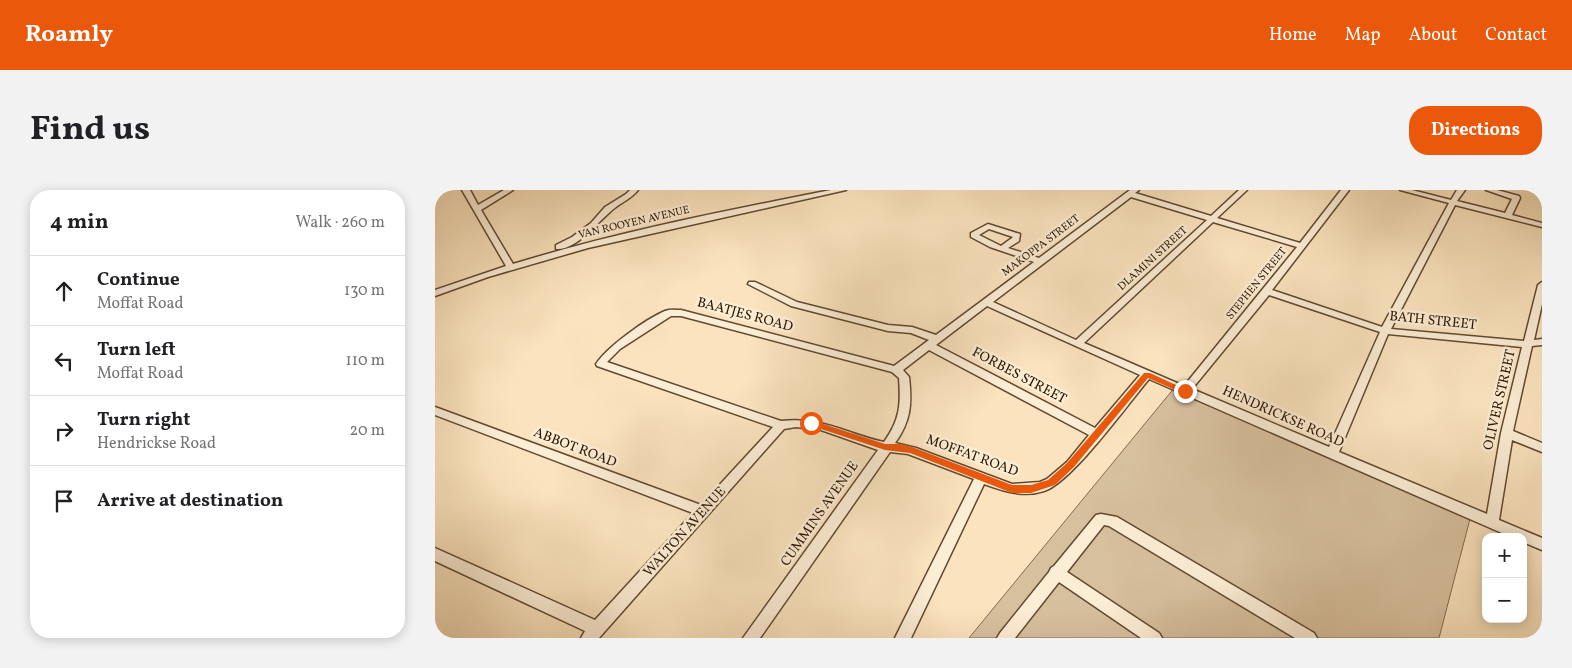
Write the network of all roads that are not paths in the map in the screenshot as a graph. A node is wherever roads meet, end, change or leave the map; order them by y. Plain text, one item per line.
1 (466, 190) edge
2 (509, 190) edge
3 (634, 190) edge
4 (842, 190) edge
5 (1243, 190) edge
6 (1345, 190) edge
7 (1404, 190) edge
8 (1461, 190) edge
9 (1490, 190) edge
10 (1132, 192) edge
11 (1453, 202) junction
12 (477, 209) junction
13 (1508, 216) junction
14 (1214, 219) junction
15 (1542, 224) edge
16 (1302, 246) junction
17 (1003, 248) junction
18 (533, 260) junction
19 (1040, 261) junction
20 (511, 266) junction
21 (752, 284) dead end
22 (1542, 285) edge
23 (1267, 291) junction
24 (435, 293) edge
25 (986, 302) junction
26 (1385, 331) junction
27 (932, 342) junction
28 (1542, 342) edge
29 (1077, 344) junction
30 (1528, 344) junction
31 (601, 364) joint
32 (896, 370) junction
33 (1147, 374) junction
34 (1185, 391) junction
35 (435, 411) edge
36 (781, 425) junction
37 (1507, 433) junction
38 (1096, 434) junction
39 (885, 447) junction
40 (1542, 448) edge
41 (1332, 455) junction
42 (981, 477) junction
43 (704, 512) junction
44 (1492, 522) junction
45 (1542, 544) edge
46 (435, 554) edge
47 (1057, 572) junction
48 (593, 634) edge
49 (751, 638) edge
50 (903, 638) edge
51 (1005, 638) edge
52 (1155, 638) edge
53 (1309, 638) edge

1 - 12 street
2 - 12 street
3 - 18 street
4 - 18 street, VAN ROOYEN AVENUE
5 - 14 street, DLAMINI STREET
6 - 16 street, STEPHEN STREET
7 - 11 street
8 - 11 street
9 - 13 street
10 - 14 street
10 - 19 street, MAKOPPA STREET
11 - 13 street
11 - 26 street
12 - 20 street
13 - 15 street
14 - 16 street
14 - 29 street, DLAMINI STREET
16 - 23 street, STEPHEN STREET
17 - 17 street
17 - 19 street
18 - 20 street, VAN ROOYEN AVENUE
19 - 25 street, MAKOPPA STREET
20 - 24 street, VAN ROOYEN AVENUE
21 - 27 street
22 - 30 street, OLIVER STREET
23 - 26 street, BATH STREET
23 - 34 street, STEPHEN STREET
25 - 27 street
25 - 29 street, HENDRICKSE ROAD
26 - 30 street, BATH STREET
26 - 41 street
27 - 32 street
27 - 38 street, FORBES STREET
28 - 30 street, BATH STREET
29 - 33 street, HENDRICKSE ROAD
30 - 37 street, OLIVER STREET
31 - 32 street, BAATJES ROAD
31 - 36 street, MOFFAT ROAD
32 - 39 street, CUMMINS AVENUE
33 - 34 street, HENDRICKSE ROAD
33 - 38 street, MOFFAT ROAD
34 - 41 street, HENDRICKSE ROAD
35 - 43 street, ABBOT ROAD
36 - 39 street, MOFFAT ROAD
36 - 43 street, WALTON AVENUE
37 - 40 street
37 - 44 street, OLIVER STREET
38 - 42 street, MOFFAT ROAD
39 - 42 street, MOFFAT ROAD
39 - 49 street, CUMMINS AVENUE
41 - 44 street, HENDRICKSE ROAD
42 - 50 street
43 - 48 street, WALTON AVENUE
44 - 45 street, HENDRICKSE ROAD
46 - 48 street
47 - 51 street
47 - 52 street
47 - 53 street

